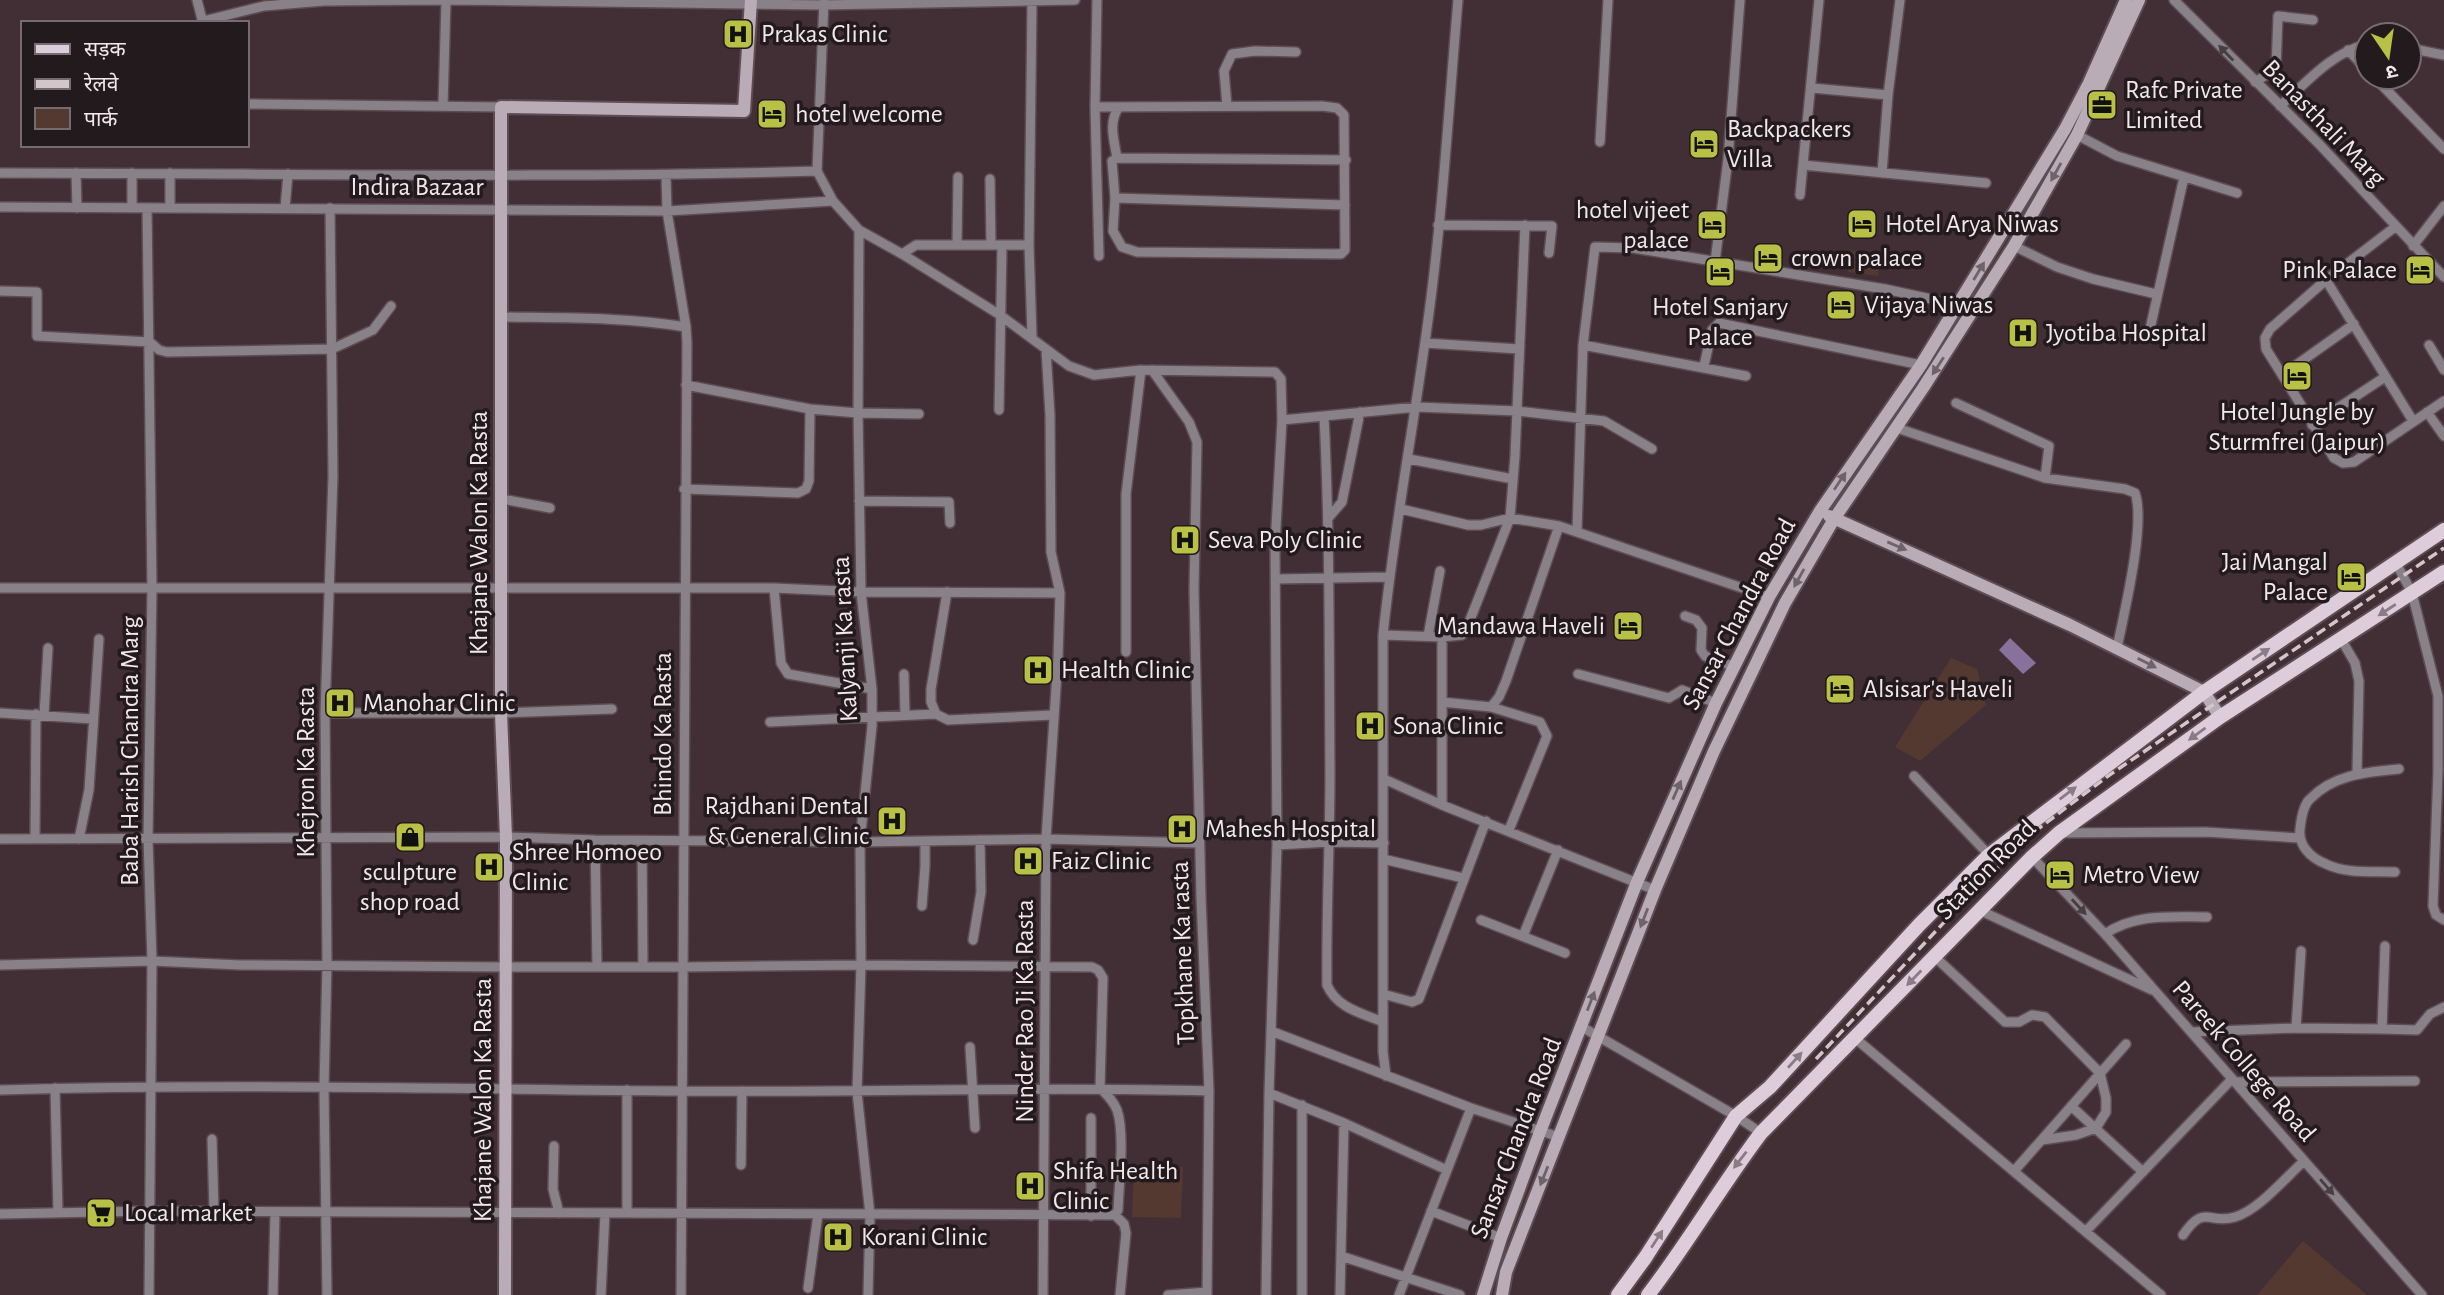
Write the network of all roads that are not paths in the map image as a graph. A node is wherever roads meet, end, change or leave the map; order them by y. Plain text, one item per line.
1 (197, 0) edge
2 (446, 0) edge
3 (1075, 0) edge
4 (1097, 0) edge
5 (1458, 0) edge
6 (1608, 0) edge
7 (1741, 0) edge
8 (1819, 0) edge
9 (1900, 0) edge
10 (2126, 0) edge
11 (2139, 0) edge
12 (2174, 0) edge
13 (1054, 1) edge
14 (751, 2) edge
15 (930, 2) edge
16 (1032, 2) junction
17 (823, 3) edge
18 (2313, 20) dead end
19 (203, 21) edge
20 (207, 21) edge
21 (2353, 48) edge
22 (2348, 50) junction
23 (2423, 51) edge
24 (1296, 52) dead end
25 (2353, 55) edge
26 (2444, 55) edge
27 (2255, 82) junction
28 (1812, 88) junction
29 (2388, 91) edge
30 (1888, 95) junction
31 (248, 104) edge
32 (443, 106) junction
33 (1227, 106) junction
34 (2280, 106) junction
35 (501, 107) junction
36 (1095, 107) junction
37 (1119, 107) junction
38 (2077, 135) junction
39 (1600, 142) dead end
40 (2444, 149) edge
41 (1117, 158) junction
42 (1346, 160) junction
43 (1803, 165) junction
44 (817, 171) junction
45 (0, 173) edge
46 (76, 173) junction
47 (132, 173) junction
48 (170, 173) junction
49 (1882, 173) junction
50 (288, 174) junction
51 (666, 175) junction
52 (501, 176) junction
53 (958, 177) dead end
54 (2184, 177) junction
55 (990, 179) dead end
56 (1986, 183) dead end
57 (2237, 192) dead end
58 (1800, 195) dead end
59 (1115, 198) junction
60 (833, 201) junction
61 (1345, 205) junction
62 (2444, 206) edge
63 (0, 207) edge
64 (77, 208) junction
65 (132, 208) junction
66 (147, 208) junction
67 (170, 208) junction
68 (285, 208) junction
69 (330, 208) junction
70 (501, 209) junction
71 (667, 211) junction
72 (1438, 225) junction
73 (1525, 225) junction
74 (2396, 227) junction
75 (859, 230) junction
76 (957, 245) junction
77 (991, 245) junction
78 (1002, 245) junction
79 (1029, 246) junction
80 (2014, 246) junction
81 (2413, 246) junction
82 (1549, 253) dead end
83 (902, 254) junction
84 (1099, 256) dead end
85 (1715, 262) junction
86 (2444, 277) edge
87 (2326, 280) junction
88 (0, 291) edge
89 (2156, 293) junction
90 (1959, 305) junction
91 (391, 306) dead end
92 (1000, 315) junction
93 (501, 317) junction
94 (2354, 324) junction
95 (686, 327) junction
96 (2150, 329) dead end
97 (1032, 336) junction
98 (150, 342) junction
99 (1425, 343) junction
100 (1583, 345) junction
101 (2429, 345) dead end
102 (332, 349) junction
103 (1519, 349) junction
104 (1046, 350) junction
105 (1921, 365) junction
106 (1704, 366) junction
107 (1141, 370) junction
108 (1152, 370) junction
109 (2444, 370) edge
110 (2282, 375) junction
111 (1746, 376) dead end
112 (2385, 377) junction
113 (686, 385) junction
114 (2444, 401) edge
115 (1956, 403) dead end
116 (1416, 407) junction
117 (810, 409) junction
118 (999, 410) dead end
119 (1517, 411) junction
120 (1360, 412) junction
121 (2427, 412) junction
122 (858, 413) junction
123 (919, 414) dead end
124 (1324, 416) junction
125 (1581, 419) junction
126 (1282, 420) junction
127 (2413, 421) junction
128 (2312, 425) junction
129 (1897, 428) junction
130 (2444, 436) edge
131 (1652, 449) dead end
132 (1409, 459) junction
133 (2045, 478) junction
134 (1513, 479) junction
135 (684, 489) junction
136 (502, 499) junction
137 (859, 501) junction
138 (550, 508) dead end
139 (1401, 509) junction
140 (1820, 511) junction
141 (1329, 517) junction
142 (1510, 518) junction
143 (1834, 519) junction
144 (950, 523) dead end
145 (1559, 526) junction
146 (2444, 530) edge
147 (1577, 531) junction
148 (2396, 562) junction
149 (1440, 571) dead end
150 (2444, 572) edge
151 (1389, 577) junction
152 (1276, 579) junction
153 (1330, 579) junction
154 (0, 588) edge
155 (330, 588) junction
156 (502, 588) junction
157 (774, 588) junction
158 (152, 589) junction
159 (685, 590) junction
160 (861, 592) junction
161 (947, 592) junction
162 (1060, 593) junction
163 (2412, 593) junction
164 (1769, 597) junction
165 (1685, 616) dead end
166 (1383, 635) junction
167 (1428, 636) junction
168 (1443, 637) junction
169 (99, 639) dead end
170 (2341, 639) junction
171 (48, 648) dead end
172 (2117, 648) junction
173 (1126, 652) dead end
174 (1735, 667) junction
175 (904, 674) dead end
176 (1578, 674) dead end
177 (872, 689) junction
178 (2204, 692) junction
179 (1442, 702) junction
180 (1716, 703) junction
181 (1491, 707) junction
182 (612, 709) dead end
183 (0, 713) edge
184 (326, 713) junction
185 (501, 713) junction
186 (40, 714) junction
187 (936, 714) junction
188 (905, 715) junction
189 (1053, 715) junction
190 (872, 717) junction
191 (2220, 718) junction
192 (93, 719) junction
193 (770, 722) dead end
194 (2399, 769) dead end
195 (2357, 772) junction
196 (1914, 776) dead end
197 (1384, 779) junction
198 (1442, 805) junction
199 (1486, 821) junction
200 (1509, 830) junction
201 (2059, 833) junction
202 (35, 838) junction
203 (148, 838) junction
204 (506, 838) junction
205 (2299, 838) junction
206 (0, 839) edge
207 (79, 839) junction
208 (1046, 839) junction
209 (327, 840) junction
210 (980, 840) junction
211 (595, 841) junction
212 (642, 841) junction
213 (684, 841) junction
214 (925, 841) junction
215 (860, 842) junction
216 (1329, 842) junction
217 (1199, 843) junction
218 (1384, 844) junction
219 (1277, 845) junction
220 (1558, 850) junction
221 (1989, 855) junction
222 (2032, 857) junction
223 (1383, 859) junction
224 (2395, 873) dead end
225 (1463, 878) junction
226 (1637, 882) junction
227 (1655, 890) junction
228 (922, 906) dead end
229 (1979, 910) junction
230 (2207, 917) dead end
231 (1480, 920) dead end
232 (2444, 920) edge
233 (2105, 934) junction
234 (1523, 936) junction
235 (973, 940) dead end
236 (2385, 946) dead end
237 (2301, 951) dead end
238 (1565, 953) dead end
239 (1935, 957) junction
240 (152, 961) junction
241 (327, 964) junction
242 (0, 965) edge
243 (861, 965) junction
244 (506, 967) junction
245 (597, 967) junction
246 (643, 967) junction
247 (683, 967) junction
248 (1047, 968) junction
249 (2155, 991) junction
250 (1383, 994) junction
251 (2444, 1007) edge
252 (1383, 1022) junction
253 (1581, 1027) junction
254 (2297, 1028) junction
255 (2382, 1029) junction
256 (1271, 1031) junction
257 (2191, 1032) junction
258 (1600, 1036) junction
259 (1856, 1039) junction
260 (2126, 1044) dead end
261 (970, 1047) dead end
262 (2100, 1073) junction
263 (1386, 1076) junction
264 (2234, 1081) junction
265 (2415, 1081) dead end
266 (150, 1085) junction
267 (505, 1087) junction
268 (55, 1088) junction
269 (324, 1088) junction
270 (1100, 1088) junction
271 (1046, 1089) junction
272 (0, 1090) edge
273 (627, 1090) junction
274 (973, 1090) junction
275 (681, 1091) junction
276 (743, 1091) junction
277 (1209, 1091) junction
278 (857, 1092) junction
279 (1269, 1093) junction
280 (1302, 1105) junction
281 (2071, 1106) junction
282 (1471, 1108) junction
283 (1736, 1116) junction
284 (1091, 1118) dead end
285 (1344, 1123) junction
286 (975, 1128) dead end
287 (2096, 1128) junction
288 (1540, 1132) junction
289 (1761, 1133) junction
290 (1559, 1137) junction
291 (212, 1139) dead end
292 (2042, 1140) junction
293 (554, 1146) dead end
294 (2304, 1161) junction
295 (741, 1165) dead end
296 (1447, 1170) junction
297 (2015, 1170) junction
298 (2143, 1171) junction
299 (1431, 1210) junction
300 (149, 1211) junction
301 (214, 1211) junction
302 (275, 1212) junction
303 (328, 1212) junction
304 (506, 1212) junction
305 (58, 1213) junction
306 (559, 1213) junction
307 (605, 1213) junction
308 (626, 1213) junction
309 (0, 1214) edge
310 (681, 1214) junction
311 (818, 1214) junction
312 (1044, 1214) junction
313 (870, 1215) junction
314 (1115, 1215) junction
315 (1091, 1216) junction
316 (2086, 1231) junction
317 (2183, 1236) dead end
318 (1501, 1238) junction
319 (1341, 1256) junction
320 (1407, 1277) junction
321 (808, 1288) dead end
322 (1207, 1293) edge
323 (149, 1295) edge
324 (273, 1295) edge
325 (327, 1295) edge
326 (505, 1295) edge
327 (601, 1295) edge
328 (681, 1295) edge
329 (868, 1295) edge
330 (1043, 1295) edge
331 (1120, 1295) edge
332 (1168, 1295) edge
333 (1266, 1295) edge
334 (1302, 1295) edge
335 (1340, 1295) edge
336 (1399, 1295) edge
337 (1460, 1295) edge
338 (1483, 1295) edge
339 (1502, 1295) edge
340 (1618, 1295) edge
341 (1648, 1295) edge
342 (2161, 1295) edge
343 (2422, 1295) edge

1 - 19 street
2 - 14 street
2 - 20 street
2 - 32 street
3 - 13 street
4 - 36 street
5 - 72 street
6 - 39 street
7 - 85 street
8 - 28 street
9 - 30 street
90 -> 10 street, Sansar Chandra Road
11 - 38 street, Sansar Chandra Road
27 -> 12 street, Banasthali Marg
13 - 16 street
14 - 17 street
14 - 35 street
15 - 16 street
15 - 17 street
16 - 79 street
17 - 44 street
18 - 27 street
21 - 22 street
22 - 25 street
22 - 34 street
23 - 26 street
24 - 33 street
27 - 34 street, Banasthali Marg
28 - 30 street
28 - 43 street
29 - 40 street
30 - 49 street
31 - 32 street
32 - 35 street
33 - 37 street
33 - 42 street
34 - 74 street, Banasthali Marg
35 - 52 street, Khajane Walon Ka Rasta
36 - 37 street
36 - 84 street
37 - 41 street
38 - 54 street
38 -> 80 street, Sansar Chandra Road
41 - 42 street
41 - 59 street
42 - 61 street
43 - 49 street
43 - 58 street
44 - 51 street
44 - 60 street
45 - 46 street
46 - 47 street
46 - 64 street
47 - 48 street
47 - 65 street
48 - 50 street
48 - 67 street
49 - 56 street
50 - 52 street
50 - 68 street
51 - 52 street
51 - 71 street, Bhindo Ka Rasta
52 - 70 street, Khajane Walon Ka Rasta
53 - 76 street
54 - 57 street
54 - 89 street
55 - 77 street
59 - 61 street
59 - 61 street
60 - 71 street, Indira Bazaar
60 - 75 street
62 - 81 street
63 - 64 street, Indira Bazaar
64 - 65 street, Indira Bazaar
65 - 66 street, Indira Bazaar
66 - 67 street, Indira Bazaar
66 - 98 street, Baba Harish Chandra Marg
67 - 68 street, Indira Bazaar
68 - 69 street, Indira Bazaar
69 - 70 street, Indira Bazaar
69 - 102 street, Khejron Ka Rasta
70 - 71 street, Indira Bazaar
70 - 93 street, Khajane Walon Ka Rasta
71 - 95 street, Bhindo Ka Rasta
72 - 73 street
72 - 99 street
73 - 82 street
73 - 103 street
74 - 81 street, Banasthali Marg
74 - 87 street
75 - 83 street
75 - 122 street, Kalyanji Ka rasta
76 - 77 street
76 - 83 street
77 - 78 street
78 - 79 street
78 - 92 street
79 - 97 street
80 - 89 street
80 -> 129 street, Sansar Chandra Road
81 - 86 street, Banasthali Marg
83 - 92 street
85 - 90 street
85 - 100 street
87 - 94 street
87 - 110 street
88 - 98 street
89 - 96 street
90 - 105 street, Sansar Chandra Road
91 - 102 street
92 - 97 street
92 - 118 street
93 - 95 street
93 - 136 street, Khajane Walon Ka Rasta
94 - 110 street
94 - 112 street
95 - 113 street, Bhindo Ka Rasta
97 - 104 street
98 - 102 street
98 - 158 street, Baba Harish Chandra Marg
99 - 103 street
99 - 116 street
100 - 106 street
100 - 125 street
101 - 109 street
102 - 155 street, Khejron Ka Rasta
103 - 119 street
104 - 107 street
104 - 162 street, Ninder Rao Ji Ka Rasta
105 - 106 street
140 -> 105 street, Sansar Chandra Road
106 - 111 street
107 - 108 street
107 - 173 street
108 - 126 street
108 - 217 street, Topkhane Ka rasta
110 - 128 street
112 - 127 street
112 - 128 street
113 - 117 street
113 - 135 street, Bhindo Ka Rasta
114 - 121 street
115 - 133 street
116 - 119 street
116 - 120 street
116 - 132 street
117 - 122 street
117 - 135 street
119 - 125 street
119 - 134 street
120 - 124 street
120 - 141 street
121 - 127 street
121 - 130 street
122 - 123 street
122 - 137 street, Kalyanji Ka rasta
124 - 126 street
124 - 141 street
125 - 131 street
125 - 147 street
126 - 152 street
127 - 128 street
129 - 133 street
129 - 143 street, Sansar Chandra Road
132 - 134 street
132 - 139 street
133 - 172 street
134 - 142 street
135 - 159 street, Bhindo Ka Rasta
136 - 138 street
136 - 156 street, Khajane Walon Ka Rasta
137 - 144 street
137 - 160 street, Kalyanji Ka rasta
139 - 142 street
139 - 151 street
140 - 143 street
140 - 164 street, Sansar Chandra Road
141 - 153 street
142 - 145 street
142 - 168 street
143 -> 172 street
143 -> 227 street, Sansar Chandra Road
145 - 147 street
145 - 181 street
146 - 148 main road
147 - 164 street
148 - 163 street
178 -> 148 main road
149 - 167 street
150 - 163 main road, Station Road
151 - 153 street
151 - 166 street
152 - 153 street
152 - 219 street
153 - 216 street
154 - 158 street
155 - 156 street
155 - 158 street
155 - 184 street, Khejron Ka Rasta
156 - 159 street
156 - 185 street, Khajane Walon Ka Rasta
157 - 159 street
157 - 160 street
157 - 177 street
158 - 203 street, Baba Harish Chandra Marg
159 - 213 street, Bhindo Ka Rasta
160 - 161 street
160 - 177 street, Kalyanji Ka rasta
161 - 162 street
161 - 187 street
162 - 189 street, Ninder Rao Ji Ka Rasta
163 -> 170 main road, Station Road
163 - 232 street
164 - 174 street, Sansar Chandra Road
165 - 174 street
166 - 167 street
166 - 197 street
167 - 168 street
168 - 179 street
169 - 192 street
170 - 191 main road, Station Road
170 - 195 street
171 - 186 street
172 -> 178 street
174 - 180 street, Sansar Chandra Road
175 - 188 street
176 - 180 street
177 - 190 street, Kalyanji Ka rasta
178 - 191 street
221 -> 178 main road
179 - 181 street
179 - 198 street
226 -> 180 street, Sansar Chandra Road
181 - 200 street
182 - 185 street
183 - 186 street
184 - 185 street
184 - 209 street, Khejron Ka Rasta
185 - 204 street, Khajane Walon Ka Rasta
186 - 192 street
186 - 202 street
187 - 188 street
187 - 189 street
188 - 190 street
189 - 208 street, Ninder Rao Ji Ka Rasta
190 - 193 street
190 - 215 street, Kalyanji Ka rasta
191 -> 201 main road, Station Road
192 - 207 street
194 - 195 street
195 - 205 street
196 - 221 street
197 - 198 street
197 - 218 street
198 - 199 street
199 - 200 street
199 - 225 street
200 - 220 street
201 - 205 street
201 - 222 main road, Station Road
202 - 206 street
202 - 207 street
203 - 207 street
203 - 209 street
203 - 240 street, Baba Harish Chandra Marg
204 - 209 street
204 - 211 street
204 - 244 street, Khajane Walon Ka Rasta
205 - 224 street
208 - 210 street
208 - 217 street
208 - 248 street, Ninder Rao Ji Ka Rasta
209 - 241 street, Khejron Ka Rasta
210 - 214 street
210 - 235 street
211 - 212 street
211 - 245 street
212 - 213 street
212 - 246 street
213 - 215 street
213 - 247 street, Bhindo Ka Rasta
214 - 215 street
214 - 228 street
215 - 243 street, Kalyanji Ka rasta
216 - 218 street
216 - 219 street
216 - 252 street
217 - 277 street, Topkhane Ka rasta
218 - 223 street
219 - 256 street
220 - 226 street
220 - 234 street
283 -> 221 main road
222 - 229 main road, Station Road
222 -> 233 street, Pareek College Road
223 - 225 street
223 - 250 street
225 - 250 street
226 - 227 street
253 -> 226 street, Sansar Chandra Road
227 -> 258 street, Sansar Chandra Road
229 - 239 main road, Station Road
229 - 249 street
230 - 233 street
231 - 234 street
233 - 249 street, Pareek College Road
234 - 238 street
236 - 255 street
237 - 254 street
239 -> 259 main road, Station Road
239 - 262 street
240 - 241 street
240 - 242 street
240 - 266 street, Baba Harish Chandra Marg
241 - 244 street
241 - 269 street, Khejron Ka Rasta
243 - 247 street
243 - 248 street
243 - 278 street, Kalyanji Ka rasta
244 - 245 street
244 - 267 street, Khajane Walon Ka Rasta
245 - 246 street
246 - 247 street
247 - 275 street, Bhindo Ka Rasta
248 - 270 street
248 - 271 street, Ninder Rao Ji Ka Rasta
249 - 257 street, Pareek College Road
250 - 252 street
251 - 255 street
252 - 263 street
253 - 258 street
253 - 288 street, Sansar Chandra Road
254 - 255 street
254 - 257 street
256 - 263 street
256 - 279 street
257 - 264 street, Pareek College Road
258 - 283 street
258 - 290 street, Sansar Chandra Road
259 - 289 main road, Station Road
259 - 297 street
260 - 262 street
261 - 274 street
262 - 281 street
262 - 287 street
263 - 282 street
264 - 265 street
264 - 294 street, Pareek College Road
264 - 298 street
266 - 268 street
266 - 269 street
266 - 300 street, Baba Harish Chandra Marg
267 - 269 street
267 - 273 street
267 - 304 street, Khajane Walon Ka Rasta
268 - 272 street
268 - 305 street
269 - 303 street, Khejron Ka Rasta
270 - 271 street
270 - 277 street
270 - 314 street
271 - 274 street
271 - 312 street, Ninder Rao Ji Ka Rasta
273 - 275 street
273 - 308 street
274 - 278 street
274 - 286 street
275 - 276 street
275 - 310 street, Bhindo Ka Rasta
276 - 278 street
276 - 295 street
277 - 322 street, Topkhane Ka rasta
278 - 313 street, Kalyanji Ka rasta
279 - 280 street
279 - 333 street
280 - 285 street
280 - 334 street
281 - 287 street
281 - 292 street
282 - 288 street
282 - 296 street
283 - 289 street
340 -> 283 main road
284 - 315 street
285 - 296 street
285 - 319 street
287 - 292 street
287 - 298 street
288 - 290 street
288 - 318 street, Sansar Chandra Road
289 -> 341 main road, Station Road
290 -> 339 street, Sansar Chandra Road
291 - 301 street
292 - 297 street
293 - 306 street
294 - 317 street
294 -> 343 street, Pareek College Road
296 - 299 street
297 - 316 street
298 - 316 street
299 - 318 street
299 - 320 street
300 - 301 street
300 - 305 street
300 - 323 street, Baba Harish Chandra Marg
301 - 302 street
302 - 303 street
302 - 324 street
303 - 304 street
303 - 325 street, Khejron Ka Rasta
304 - 306 street
304 - 326 street, Khajane Walon Ka Rasta
305 - 309 street
306 - 307 street
307 - 308 street
307 - 327 street
308 - 310 street
310 - 311 street
310 - 328 street, Bhindo Ka Rasta
311 - 313 street
311 - 321 street
312 - 313 street
312 - 315 street
312 - 330 street, Ninder Rao Ji Ka Rasta
313 - 329 street, Kalyanji Ka rasta
314 - 315 street
314 - 331 street
316 - 342 street
318 - 338 street, Sansar Chandra Road
319 - 320 street
319 - 335 street
320 - 336 street
320 - 337 street
322 - 332 street

